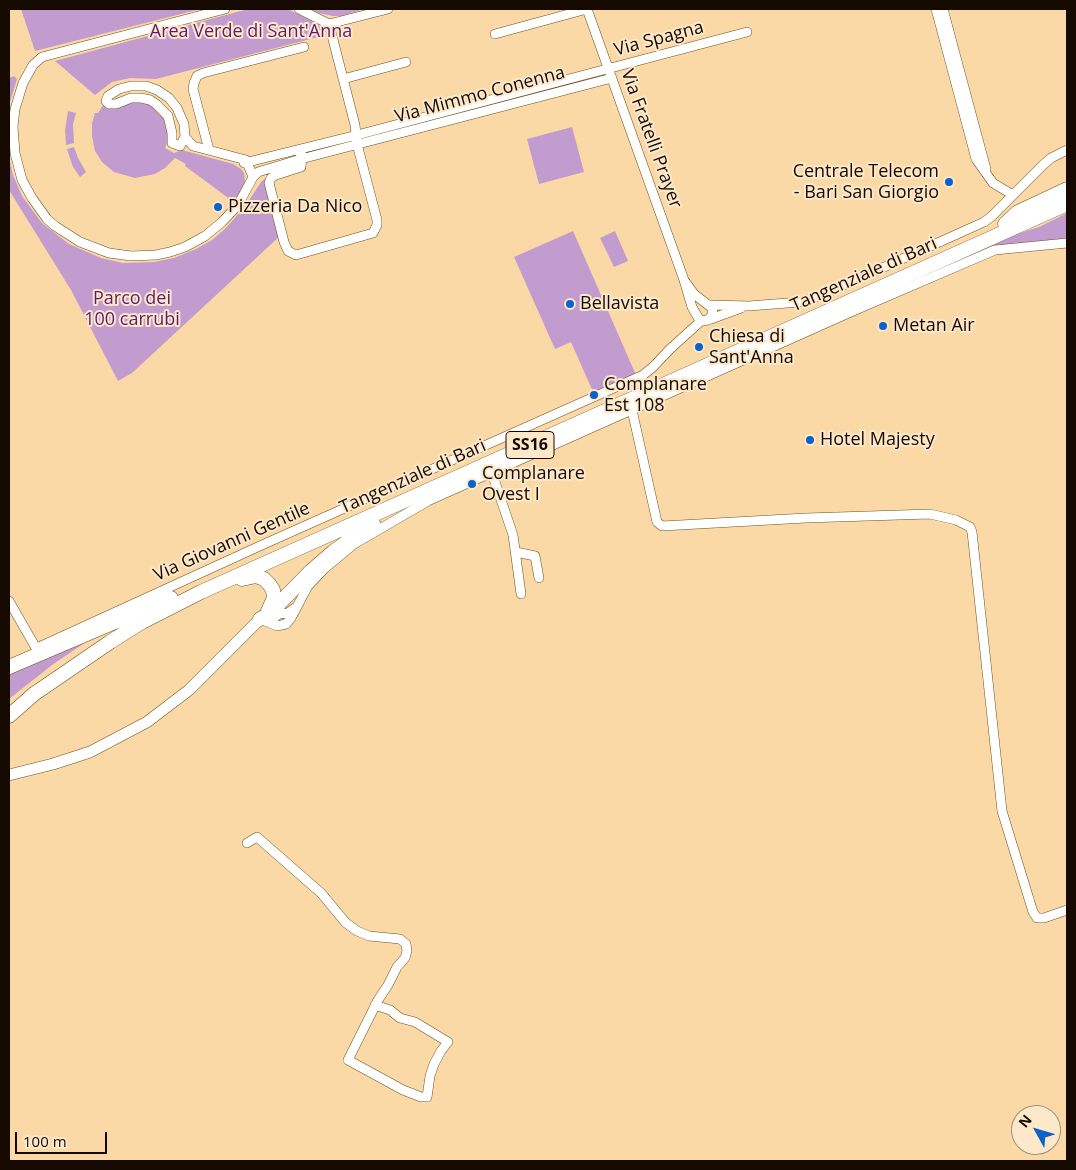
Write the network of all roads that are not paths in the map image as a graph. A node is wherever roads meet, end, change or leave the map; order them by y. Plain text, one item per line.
1 (225, 9) edge
2 (299, 9) edge
3 (388, 9) edge
4 (587, 9) edge
5 (936, 9) edge
6 (944, 9) edge
7 (329, 24) junction
8 (746, 32) dead end
9 (494, 34) dead end
10 (304, 47) dead end
11 (406, 62) dead end
12 (610, 74) junction
13 (343, 79) junction
14 (185, 136) junction
15 (357, 140) junction
16 (180, 146) junction
17 (210, 150) junction
18 (1067, 150) edge
19 (300, 155) junction
20 (248, 163) junction
21 (987, 174) junction
22 (253, 177) junction
23 (1067, 190) edge
24 (1013, 195) junction
25 (1067, 196) edge
26 (1067, 204) edge
27 (1067, 211) edge
28 (1008, 227) junction
29 (1067, 243) edge
30 (684, 280) junction
31 (708, 304) junction
32 (749, 306) junction
33 (695, 313) junction
34 (711, 319) junction
35 (701, 321) junction
36 (632, 410) junction
37 (492, 473) junction
38 (410, 499) junction
39 (516, 552) junction
40 (539, 578) dead end
41 (201, 592) junction
42 (521, 594) dead end
43 (171, 598) junction
44 (9, 601) edge
45 (265, 621) junction
46 (36, 648) junction
47 (9, 661) edge
48 (9, 667) edge
49 (9, 706) edge
50 (9, 716) edge
51 (9, 775) edge
52 (247, 844) dead end
53 (1067, 910) edge
54 (375, 1005) junction

1 - 22 street
2 - 7 street
3 - 7 street
4 - 9 street
4 - 12 street, Via Fratelli Prayer
5 - 21 street
6 - 21 street
7 - 13 street
8 - 12 street, Via Spagna
10 - 17 street
11 - 13 street
12 - 15 street, Via Mimmo Conenna
12 - 30 street, Via Fratelli Prayer
13 - 15 street
14 - 16 street
14 - 16 street
14 - 17 street
15 - 19 street, Via Mimmo Conenna
15 - 19 street, Via Mimmo Conenna
16 - 20 street, Via Mimmo Conenna
17 - 20 street
18 - 24 street
19 - 20 street, Via Mimmo Conenna
19 - 22 street, Via Mimmo Conenna
20 - 22 street
21 - 24 street
23 - 28 highway
24 - 32 street
25 - 28 highway, Tangenziale di Bari / SS16
26 - 28 highway, Tangenziale di Bari / SS16
27 - 28 highway
28 - 38 highway, Tangenziale di Bari / SS16
28 - 43 highway, Tangenziale di Bari / SS16
29 - 36 street
30 - 31 street
30 - 33 street, Via Fratelli Prayer
31 - 32 street
31 - 33 street
31 - 34 street
32 - 34 street
33 - 35 street
34 - 35 street
35 - 46 street, Via Giovanni Gentile
36 - 37 street
36 - 53 street
37 - 39 street
37 - 45 street
38 - 41 highway, Tangenziale di Bari / SS16
38 - 45 highway, SS16
39 - 40 street
39 - 42 street
41 - 45 highway
41 - 50 highway, Tangenziale di Bari / SS16
43 - 48 highway
43 - 49 highway, Tangenziale di Bari / SS16
44 - 46 street
45 - 51 main road
46 - 47 street, Via Giovanni Gentile
52 - 54 street
54 - 54 street

